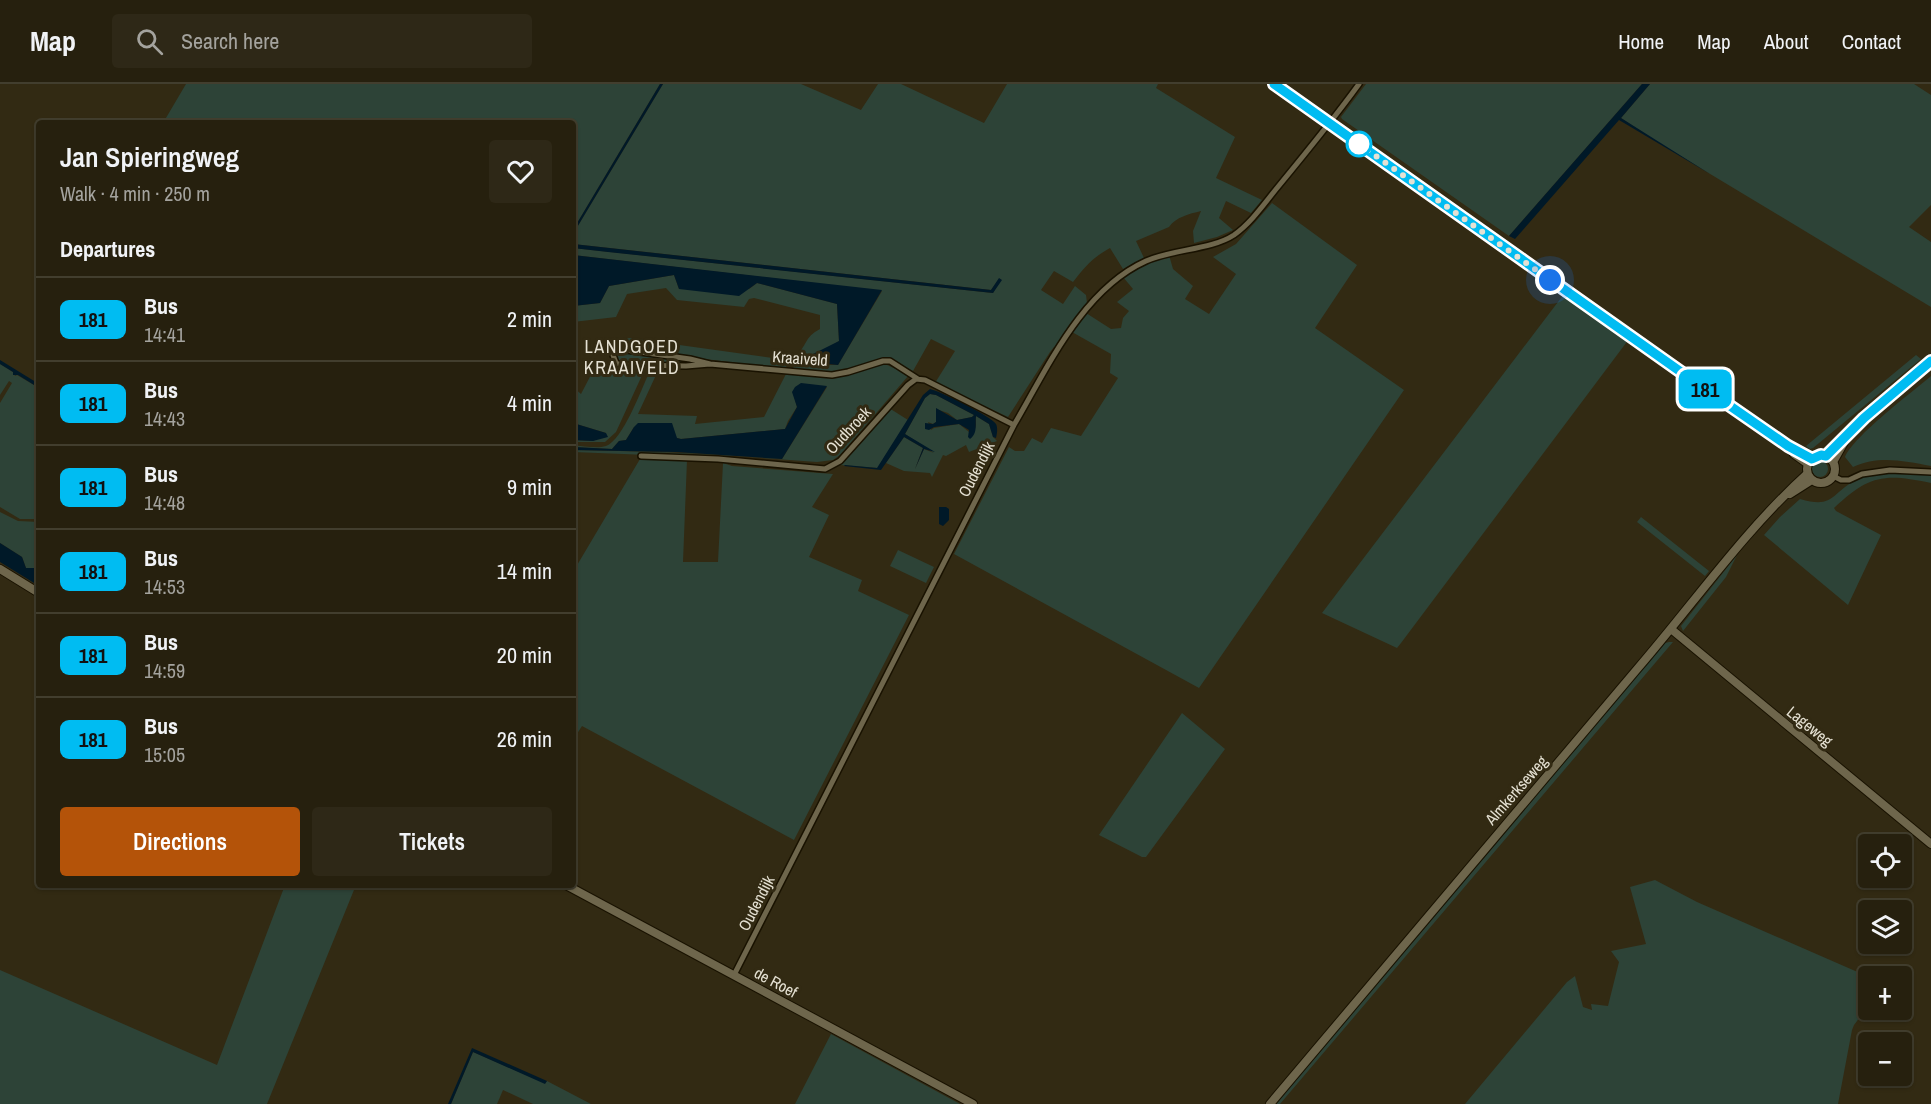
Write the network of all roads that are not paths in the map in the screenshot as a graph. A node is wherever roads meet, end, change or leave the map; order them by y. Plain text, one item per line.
1 (1274, 84) edge
2 (1359, 84) edge
3 (1330, 123) junction
4 (1931, 361) edge
5 (710, 364) junction
6 (918, 379) junction
7 (1014, 425) junction
8 (641, 456) dead end
9 (1830, 459) junction
10 (1810, 461) junction
11 (1931, 472) edge
12 (1833, 476) junction
13 (1810, 477) junction
14 (0, 569) edge
15 (36, 591) edge
16 (1671, 629) junction
17 (1931, 844) edge
18 (572, 888) edge
19 (734, 975) junction
20 (973, 1104) edge
21 (1270, 1104) edge

1 - 3 street
2 - 3 street, Oudendijk
3 - 7 street, Oudendijk
3 - 10 street
4 - 9 street
5 - 5 street, Kraaiveld
5 - 6 street, Kraaiveld
6 - 7 street
6 - 8 street, Oudbroek
7 - 19 street, Oudendijk
9 - 10 street
9 - 12 street
10 - 13 street
11 - 12 street
12 - 13 street
13 - 16 street, Almkerkseweg
14 - 15 street
16 - 17 street, Lageweg
16 - 21 street, Almkerkseweg
18 - 19 street, de Roef
19 - 20 street, de Roef

